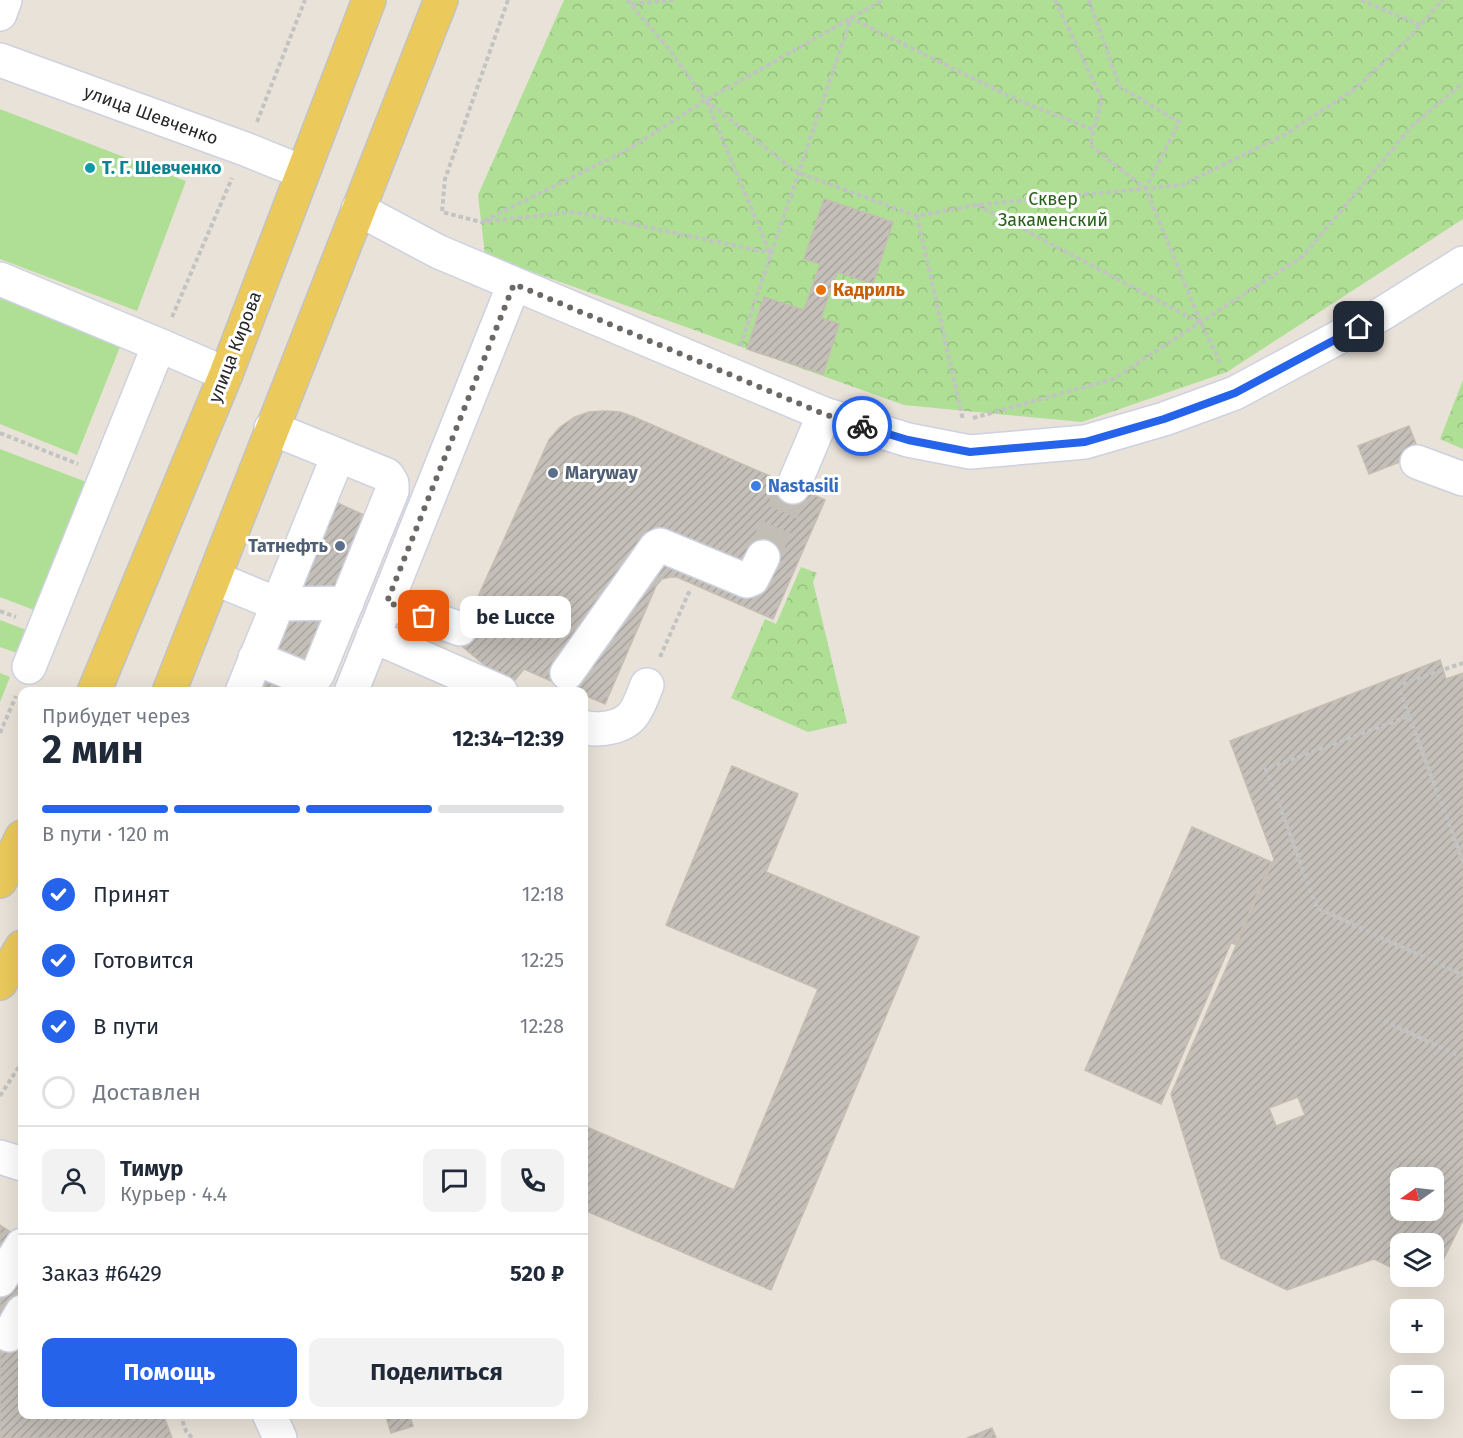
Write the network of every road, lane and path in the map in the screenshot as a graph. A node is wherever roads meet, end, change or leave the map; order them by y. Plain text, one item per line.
1 (5, 0) edge
2 (369, 0) edge
3 (441, 0) edge
4 (508, 0) edge
5 (627, 0) edge
6 (674, 0) edge
7 (883, 0) edge
8 (1055, 0) edge
9 (1089, 0) edge
10 (1361, 0) edge
11 (1443, 0) edge
12 (631, 4) junction
13 (0, 14) edge
14 (851, 18) junction
15 (1420, 25) junction
16 (0, 60) edge
17 (1463, 83) edge
18 (706, 100) junction
19 (1094, 130) junction
20 (302, 172) junction
21 (799, 173) junction
22 (1146, 189) junction
23 (976, 205) junction
24 (358, 209) junction
25 (917, 216) junction
26 (481, 222) junction
27 (771, 253) junction
28 (1463, 263) edge
29 (0, 279) edge
30 (514, 284) junction
31 (1201, 323) junction
32 (159, 345) junction
33 (226, 374) junction
34 (731, 375) junction
35 (1235, 393) junction
36 (824, 414) junction
37 (271, 428) junction
38 (0, 433) edge
39 (967, 436) junction
40 (338, 456) junction
41 (1417, 462) dead end
42 (85, 467) dead end
43 (1463, 479) edge
44 (793, 487) tunnel mouth
45 (763, 557) tunnel mouth
46 (214, 578) junction
47 (693, 584) dead end
48 (387, 602) junction
49 (347, 603) junction
50 (277, 604) junction
51 (460, 629) dead end
52 (373, 636) junction
53 (255, 658) junction
54 (1463, 663) edge
55 (29, 667) dead end
56 (567, 673) dead end
57 (648, 685) joint
58 (96, 687) edge
59 (171, 687) edge
60 (244, 687) edge
61 (353, 687) edge
62 (490, 687) edge
63 (1409, 716) junction
64 (588, 728) edge
65 (18, 845) edge
66 (1463, 862) edge
67 (0, 881) edge
68 (18, 954) edge
69 (1463, 975) edge
70 (0, 983) edge
71 (1384, 1021) dead end
72 (1459, 1056) dead end
73 (18, 1068) edge
74 (0, 1096) edge
75 (0, 1157) edge
76 (18, 1163) edge
77 (18, 1251) edge
78 (0, 1280) edge
79 (182, 1419) edge
80 (272, 1419) edge
81 (192, 1438) edge
82 (280, 1438) edge

1 - 13 street
2 - 20 main road, улица Кирова
3 - 24 main road
4 - 26 path
5 - 12 path
6 - 12 path
7 - 14 path
8 - 19 path
9 - 22 path
10 - 15 path
11 - 15 path
12 - 18 path
14 - 18 path
14 - 19 path
14 - 21 path
15 - 22 path
16 - 20 street, улица Шевченко
17 - 31 path
18 - 21 path
18 - 26 path
18 - 27 path
19 - 22 path
20 - 33 main road, улица Кирова
21 - 25 path
21 - 27 path
22 - 23 path
22 - 31 path
23 - 25 path
23 - 31 path
24 - 30 street
24 - 37 main road
25 - 39 path
26 - 27 path
27 - 34 path
28 - 35 street
29 - 32 street
30 - 34 street
30 - 48 street
31 - 35 path
31 - 39 path
32 - 33 street
32 - 55 street
33 - 58 main road, улица Кирова
34 - 36 street
35 - 39 street
36 - 39 street
36 - 44 street
37 - 40 street
37 - 46 main road
38 - 42 path
40 - 49 street
40 - 50 street
41 - 43 street
45 - 56 street
46 - 50 street
46 - 59 main road
47 - 57 path
48 - 51 street
48 - 52 street
49 - 50 street
49 - 53 street
50 - 53 street
52 - 61 street
52 - 62 street
53 - 60 street
54 - 63 path
57 - 64 street
63 - 66 path
63 - 69 path
65 - 67 main road
68 - 70 main road
71 - 72 path
73 - 74 path
75 - 76 street
77 - 78 street
79 - 81 path
80 - 82 street

